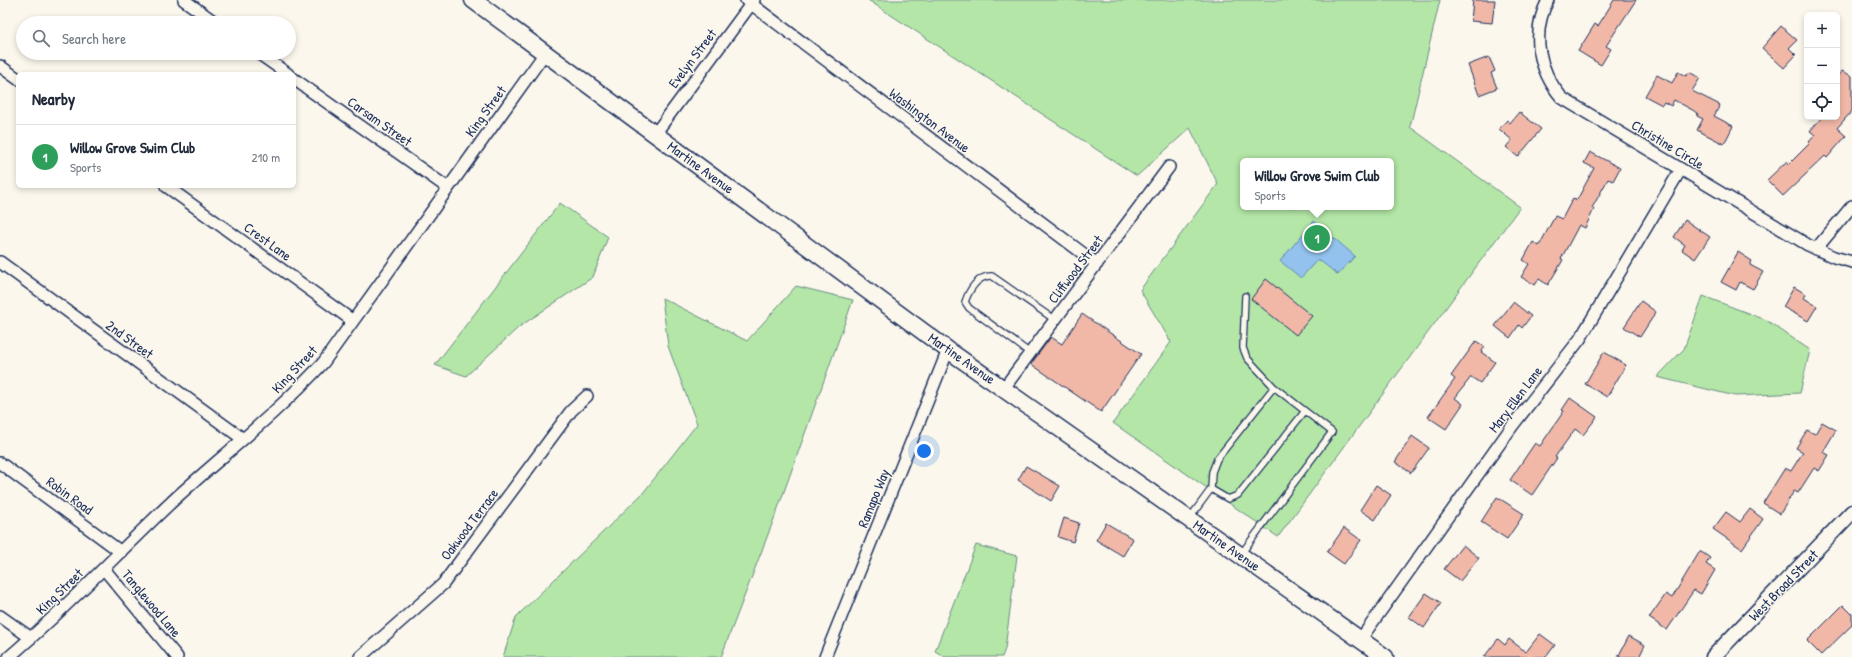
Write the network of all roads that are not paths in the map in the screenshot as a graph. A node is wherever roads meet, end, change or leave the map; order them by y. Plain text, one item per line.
1 (184, 0) edge
2 (473, 0) edge
3 (1548, 0) edge
4 (750, 1) edge
5 (206, 16) edge
6 (545, 53) junction
7 (268, 60) edge
8 (0, 66) edge
9 (285, 72) edge
10 (16, 78) edge
11 (296, 80) edge
12 (655, 134) junction
13 (1169, 167) dead end
14 (1681, 169) junction
15 (169, 188) edge
16 (448, 188) junction
17 (1852, 206) edge
18 (1816, 249) junction
19 (0, 262) edge
20 (1852, 262) edge
21 (1097, 264) junction
22 (1245, 296) dead end
23 (1055, 320) junction
24 (353, 321) junction
25 (948, 350) junction
26 (1030, 353) junction
27 (1274, 387) junction
28 (1004, 388) junction
29 (587, 396) dead end
30 (1305, 411) junction
31 (243, 439) junction
32 (0, 463) edge
33 (1211, 489) junction
34 (1852, 512) edge
35 (1189, 519) junction
36 (122, 552) junction
37 (1240, 555) junction
38 (104, 569) junction
39 (0, 616) edge
40 (31, 638) junction
41 (1360, 640) junction
42 (9, 657) edge
43 (177, 657) edge
44 (360, 657) edge
45 (826, 657) edge
46 (1385, 657) edge
47 (1713, 657) edge

1 - 5 street
2 - 6 main road, Martine Avenue
3 - 14 street, Christine Circle
4 - 12 street, Evelyn Street
4 - 21 street, Washington Avenue
6 - 12 main road, Martine Avenue
6 - 16 street, King Street
7 - 9 street
8 - 10 street
11 - 16 street, Carsam Street
12 - 25 main road, Martine Avenue
13 - 21 street, Cliffwood Street
14 - 18 street, Christine Circle
14 - 41 street, Mary Ellen Lane
15 - 24 street, Crest Lane
16 - 24 street, King Street
17 - 18 street
18 - 20 street, Christine Circle
19 - 31 street, 2nd Street
21 - 23 street, Cliffwood Street
22 - 27 lane
23 - 26 street, Cliffwood Street
23 - 26 lane
24 - 31 street, King Street
25 - 28 main road, Martine Avenue
25 - 45 street, Ramapo Way
26 - 28 street, Cliffwood Street
27 - 30 lane
27 - 33 lane
28 - 35 main road, Martine Avenue
29 - 44 street, Oakwood Terrace
30 - 33 lane
30 - 37 lane
31 - 36 street, King Street
32 - 36 street, Robin Road
33 - 35 lane
34 - 47 street, West Broad Street
35 - 37 main road, Martine Avenue
36 - 38 street, King Street
37 - 41 main road, Martine Avenue
38 - 40 street, King Street
38 - 43 street, Tanglewood Lane
39 - 40 street
40 - 42 street, King Street
41 - 46 main road, Martine Avenue

